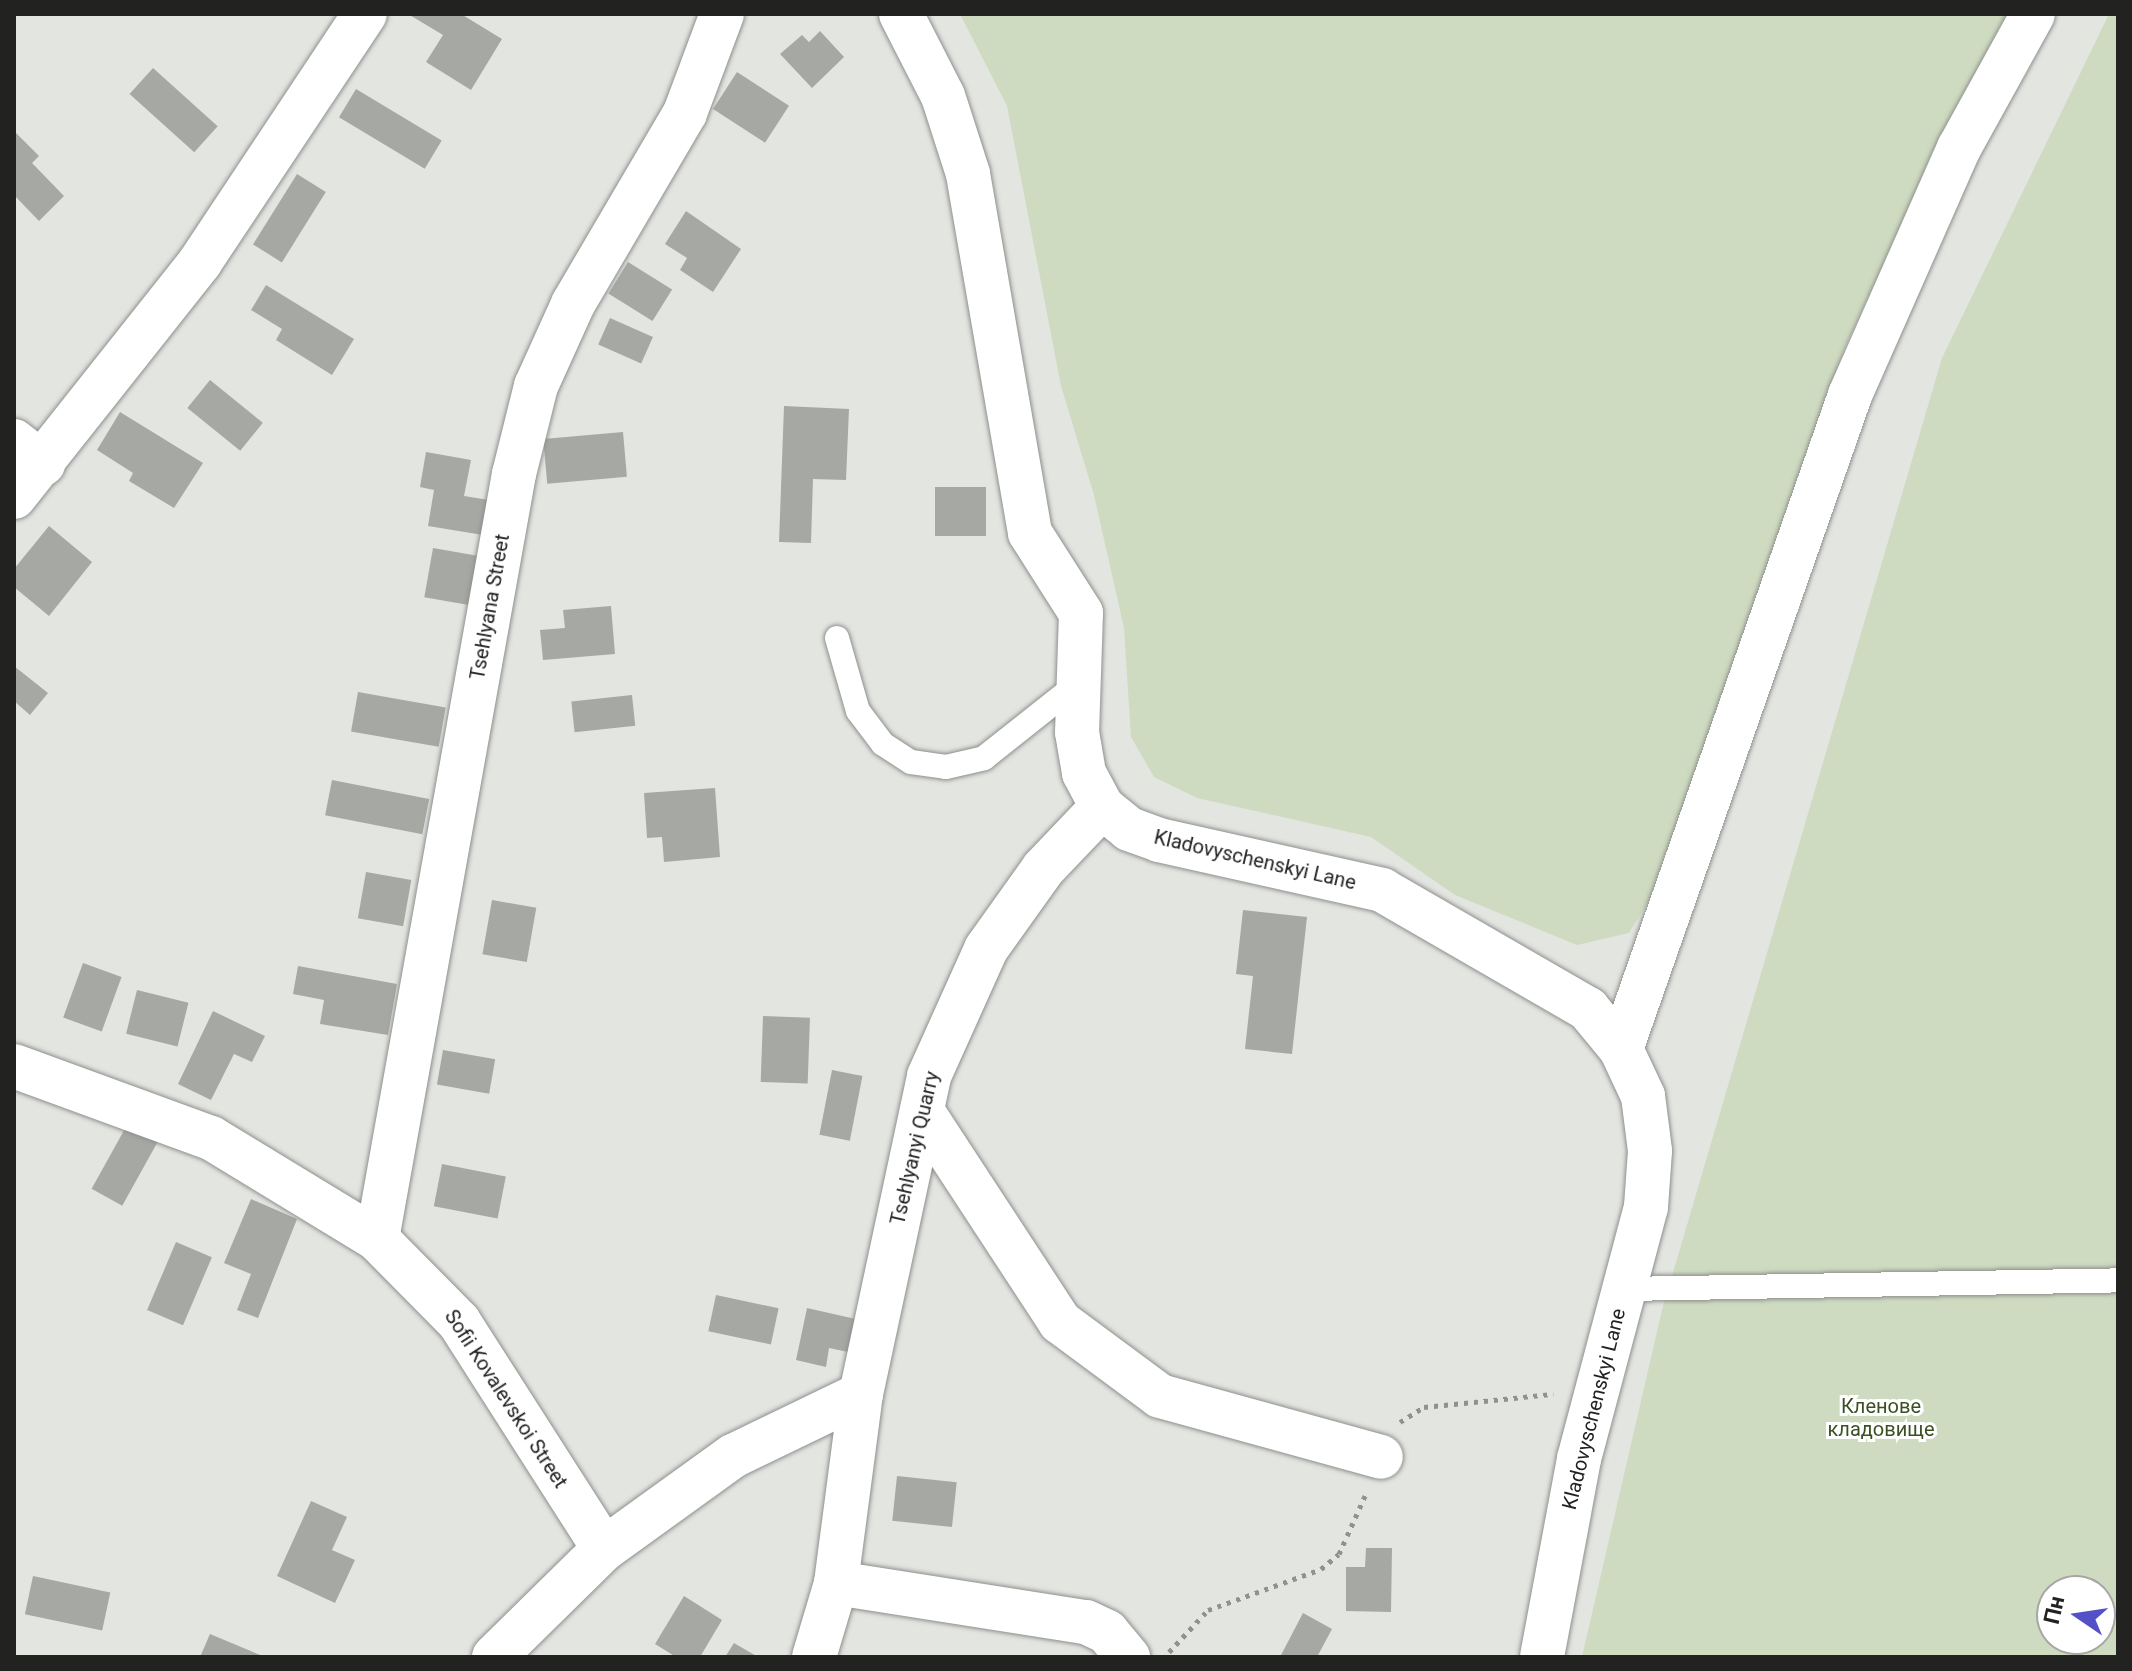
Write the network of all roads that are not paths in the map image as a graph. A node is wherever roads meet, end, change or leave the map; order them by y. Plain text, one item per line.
1 (365, 14) edge
2 (722, 14) edge
3 (901, 14) edge
4 (2033, 14) edge
5 (29, 452) edge
6 (14, 497) edge
7 (837, 638) dead end
8 (1080, 682) junction
9 (1102, 807) junction
10 (1621, 1049) junction
11 (14, 1066) edge
12 (922, 1111) junction
13 (377, 1239) junction
14 (2118, 1280) edge
15 (1624, 1289) junction
16 (861, 1394) junction
17 (1381, 1457) dead end
18 (604, 1549) junction
19 (836, 1583) junction
20 (494, 1657) edge
21 (814, 1657) edge
22 (1128, 1657) edge
23 (1542, 1657) edge

1 - 5 street
2 - 13 street, Tsehlyana Street
3 - 8 street, Kladovyschenskyi Lane
4 - 10 street
5 - 6 street
7 - 8 lane
8 - 9 street, Kladovyschenskyi Lane
9 - 10 street, Kladovyschenskyi Lane
9 - 12 street, Tsehlyanyi Quarry
10 - 15 street, Kladovyschenskyi Lane
11 - 13 street, Sofii Kovalevskoi Street
12 - 16 street, Tsehlyanyi Quarry
12 - 17 street
13 - 18 street, Sofii Kovalevskoi Street
14 - 15 lane
15 - 23 street, Kladovyschenskyi Lane
16 - 18 street
16 - 19 street, Tsehlyanyi Quarry
18 - 20 street
19 - 21 street, Tsehlyanyi Quarry
19 - 22 street

